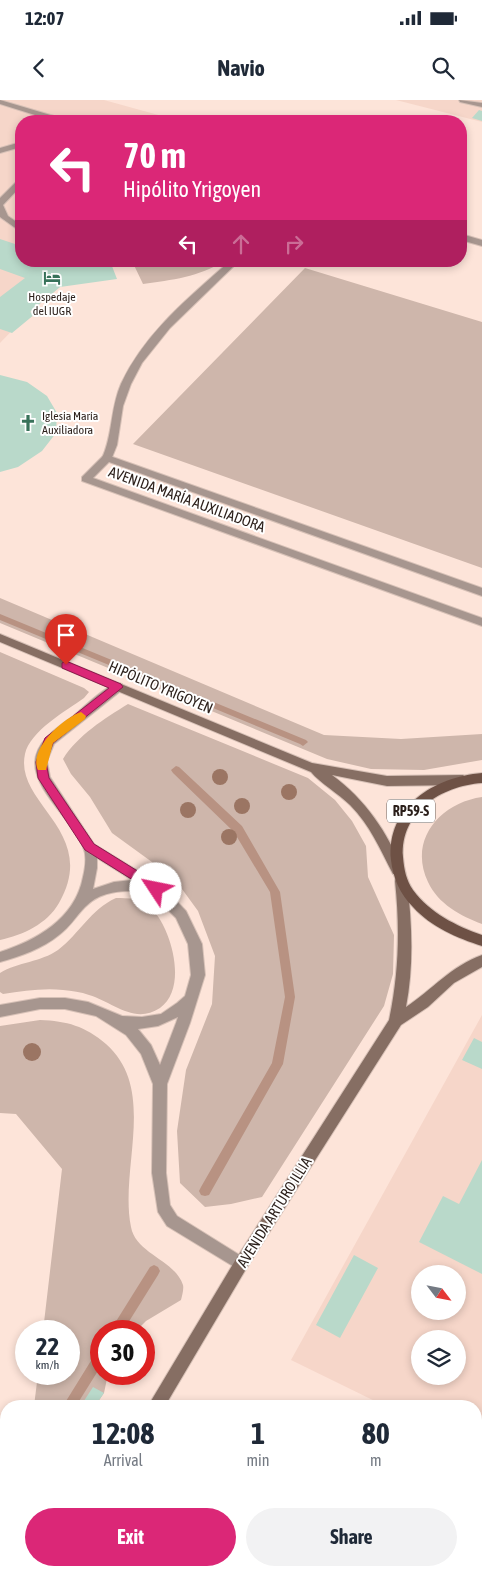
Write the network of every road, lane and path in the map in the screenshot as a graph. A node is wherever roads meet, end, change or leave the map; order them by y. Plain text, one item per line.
1 (464, 100) edge
2 (0, 102) edge
3 (482, 105) edge
4 (42, 115) edge
5 (15, 146) edge
6 (0, 151) edge
7 (15, 187) edge
8 (0, 205) edge
9 (15, 225) edge
10 (467, 239) edge
11 (482, 243) edge
12 (228, 267) edge
13 (107, 458) junction
14 (482, 592) edge
15 (482, 622) edge
16 (0, 638) edge
17 (118, 687) junction
18 (310, 767) junction
19 (477, 778) edge
20 (90, 847) junction
21 (400, 877) junction
22 (156, 889) junction
23 (82, 902) junction
24 (482, 941) edge
25 (0, 957) edge
26 (482, 962) edge
27 (191, 999) junction
28 (0, 1011) edge
29 (396, 1020) junction
30 (119, 1022) junction
31 (160, 1084) junction
32 (241, 1264) junction
33 (160, 1400) edge

1 - 3 street
2 - 4 street
5 - 6 street
7 - 8 street
8 - 9 street
10 - 11 street
12 - 13 street
13 - 14 street, AVENIDA MARÍA AUXILIADORA
13 - 15 street, AVENIDA MARÍA AUXILIADORA
16 - 17 main road, HIPÓLITO YRIGOYEN
17 - 18 main road, HIPÓLITO YRIGOYEN
17 - 20 street
18 - 19 main road, HIPÓLITO YRIGOYEN
18 - 21 main road, HIPÓLITO YRIGOYEN
19 - 21 main road, RP59-S
20 - 22 street
20 - 23 street
21 - 24 main road
21 - 29 main road, AVENIDA ARTURO ILLIA
22 - 23 street
22 - 27 street
23 - 25 street
26 - 29 main road, AVENIDA ARTURO ILLIA
27 - 30 street
27 - 31 street
28 - 30 street
29 - 32 main road, AVENIDA ARTURO ILLIA
30 - 31 street
31 - 32 street
32 - 33 main road, AVENIDA ARTURO ILLIA

